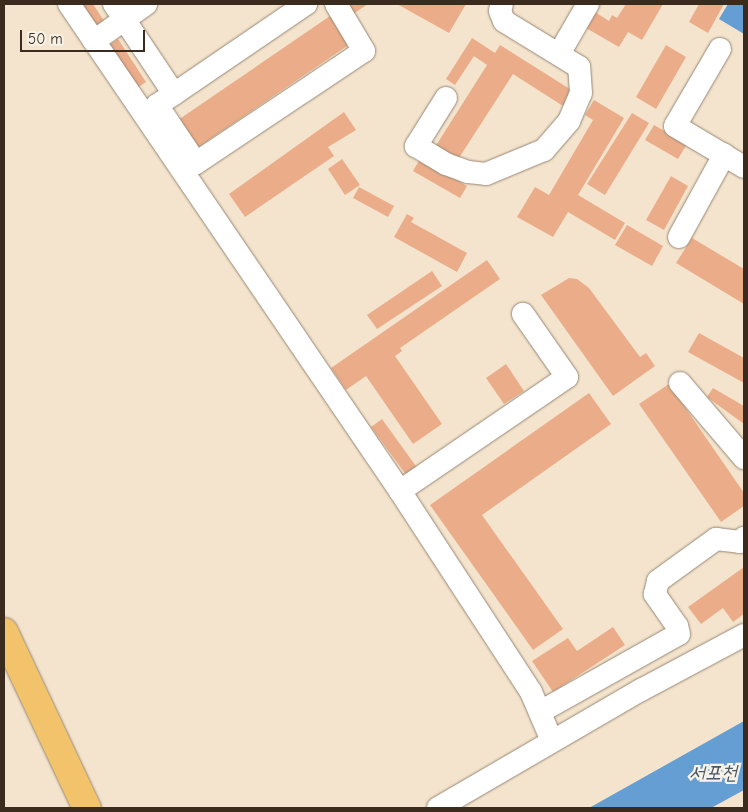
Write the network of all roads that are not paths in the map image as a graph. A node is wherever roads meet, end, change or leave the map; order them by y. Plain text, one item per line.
1 (69, 4) edge
2 (146, 4) edge
3 (306, 4) edge
4 (336, 4) edge
5 (502, 4) edge
6 (588, 4) edge
7 (120, 11) edge
8 (94, 40) junction
9 (720, 49) dead end
10 (559, 54) junction
11 (174, 94) junction
12 (446, 98) dead end
13 (724, 155) junction
14 (744, 167) edge
15 (679, 236) dead end
16 (523, 314) dead end
17 (680, 383) dead end
18 (744, 458) edge
19 (400, 491) junction
20 (744, 538) edge
21 (4, 632) edge
22 (744, 635) edge
23 (540, 712) junction
24 (552, 741) junction
25 (87, 808) edge
26 (438, 808) edge

1 - 8 street
2 - 7 street
3 - 11 street
4 - 11 street
5 - 10 street
6 - 10 street
7 - 8 street
7 - 11 street
8 - 19 street
9 - 13 street
10 - 12 street
13 - 14 street
13 - 15 street
16 - 19 street
17 - 18 street
19 - 23 street
20 - 23 street
21 - 25 main road
22 - 24 street
23 - 24 street
24 - 26 street

